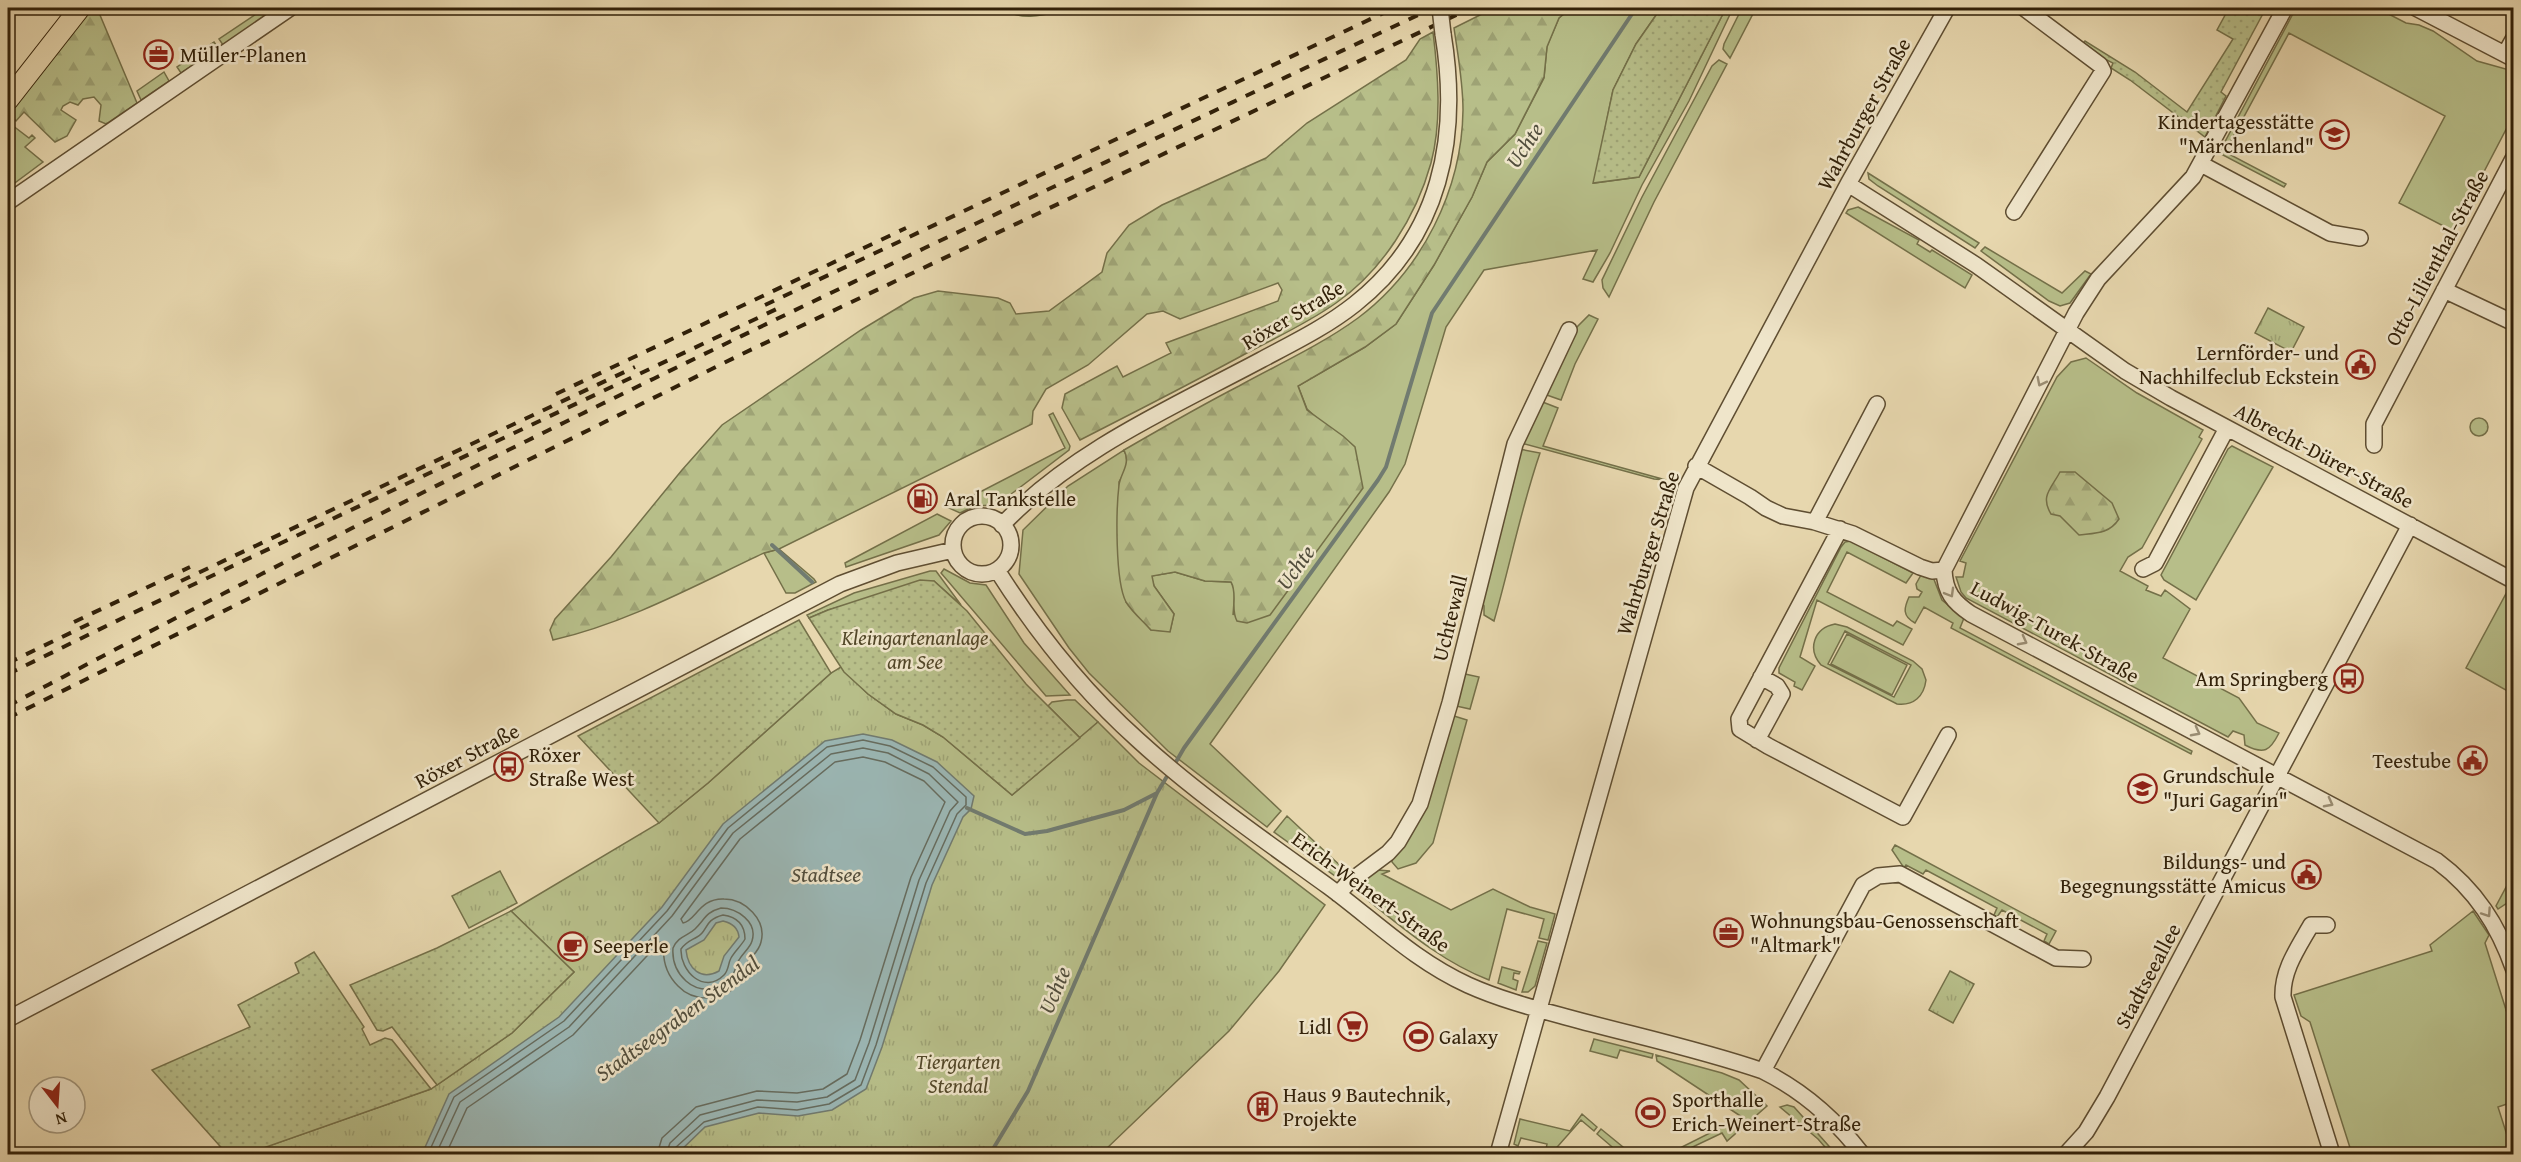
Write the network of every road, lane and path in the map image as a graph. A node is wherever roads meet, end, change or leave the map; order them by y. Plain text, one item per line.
1 (80, 8) edge
2 (290, 8) edge
3 (1440, 8) edge
4 (1947, 8) edge
5 (2024, 8) edge
6 (2284, 8) edge
7 (2416, 8) edge
8 (2514, 38) edge
9 (2509, 56) edge
10 (8, 100) edge
11 (2514, 157) edge
12 (2201, 164) junction
13 (1848, 184) junction
14 (8, 202) edge
15 (2014, 212) dead end
16 (2360, 238) dead end
17 (2444, 290) junction
18 (2514, 323) edge
19 (1569, 330) dead end
20 (2068, 330) junction
21 (1877, 404) dead end
22 (2227, 428) junction
23 (2374, 445) dead end
24 (1696, 466) junction
25 (1815, 522) junction
26 (1002, 525) junction
27 (2410, 525) junction
28 (1840, 529) junction
29 (953, 550) junction
30 (2143, 569) dead end
31 (997, 570) junction
32 (1944, 570) junction
33 (2514, 581) edge
34 (1761, 677) junction
35 (1948, 735) dead end
36 (1757, 740) junction
37 (2278, 775) junction
38 (1338, 894) junction
39 (2327, 925) dead end
40 (2083, 959) dead end
41 (2514, 970) edge
42 (1539, 1010) junction
43 (8, 1019) edge
44 (1763, 1071) junction
45 (1498, 1155) edge
46 (1862, 1155) edge
47 (2066, 1155) edge
48 (2332, 1155) edge

1 - 10 main road
2 - 14 street
3 - 26 street, Röxer Straße, bridge
4 - 13 street, Wahrburger Straße
5 - 15 street
6 - 12 street
7 - 9 street
8 - 9 street
11 - 17 street, Otto-Lilienthal-Straße
12 - 16 street
12 - 20 street
13 - 20 street, Albrecht-Dürer-Straße
13 - 24 street, Wahrburger Straße
17 - 18 street
17 - 23 street, Otto-Lilienthal-Straße
19 - 38 street, Uchtewall
20 - 22 street, Albrecht-Dürer-Straße
20 -> 32 street
21 - 25 street
22 - 27 street, Albrecht-Dürer-Straße
22 - 30 street
24 - 25 street
24 - 42 street, Wahrburger Straße
25 - 28 street
26 - 29 street
26 - 31 street
27 - 33 street, Albrecht-Dürer-Straße
27 - 37 street, Stadtseeallee
28 - 32 street
28 - 34 street
29 - 31 street
29 - 43 street, Röxer Straße
31 - 38 street, Erich-Weinert-Straße
32 -> 37 street, Ludwig-Turek-Straße
34 - 36 street
34 - 36 street
35 - 36 street
37 -> 41 street, Ludwig-Turek-Straße
37 - 47 street, Stadtseeallee
38 - 42 street, Erich-Weinert-Straße
39 - 48 street
40 - 44 street
42 - 44 street, Erich-Weinert-Straße
42 - 45 street, Wahrburger Straße
44 - 46 street, Erich-Weinert-Straße

